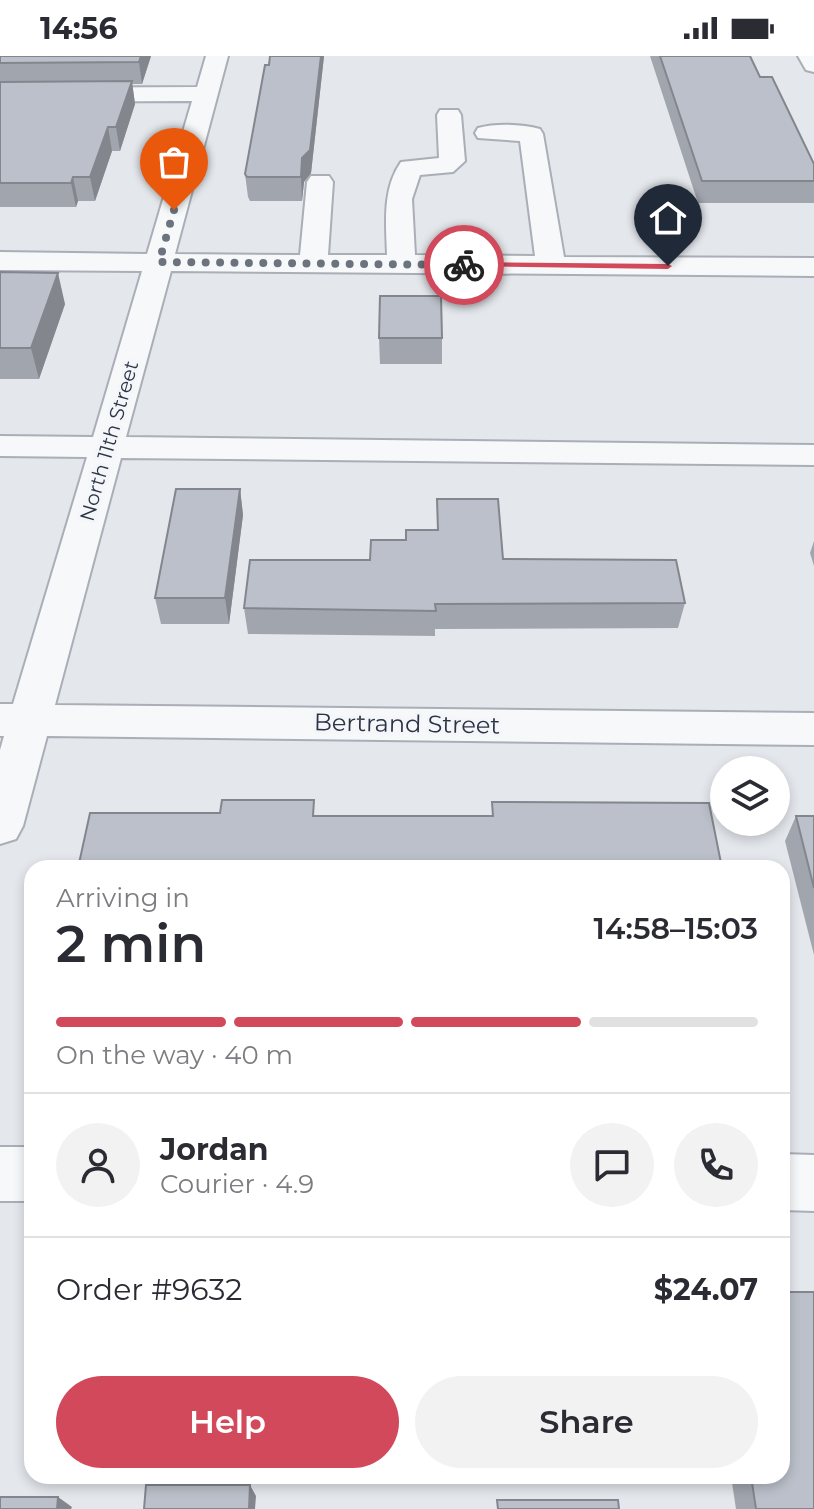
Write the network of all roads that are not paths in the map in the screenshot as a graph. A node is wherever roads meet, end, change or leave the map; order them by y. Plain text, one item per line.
1 (217, 56) edge
2 (809, 56) edge
3 (814, 65) edge
4 (207, 94) junction
5 (0, 95) edge
6 (449, 115) dead end
7 (487, 133) dead end
8 (320, 182) dead end
9 (0, 261) edge
10 (159, 262) junction
11 (313, 263) junction
12 (401, 264) junction
13 (551, 265) junction
14 (814, 267) edge
15 (0, 446) edge
16 (107, 447) junction
17 (814, 455) edge
18 (15, 720) edge
19 (814, 729) edge
20 (0, 826) edge
21 (0, 1174) edge
22 (24, 1174) edge
23 (790, 1182) edge
24 (814, 1183) edge

1 - 4 street, North 11th Street
2 - 3 street
4 - 5 street
4 - 10 street, North 11th Street
6 - 12 street
7 - 13 street
8 - 11 street
9 - 10 street
10 - 11 street
10 - 16 street, North 11th Street
11 - 12 street
12 - 13 street
13 - 14 street
15 - 16 street
16 - 17 street
16 - 18 street, North 11th Street
18 - 19 street, Bertrand Street
18 - 20 street, North 11th Street
21 - 22 street
23 - 24 street

